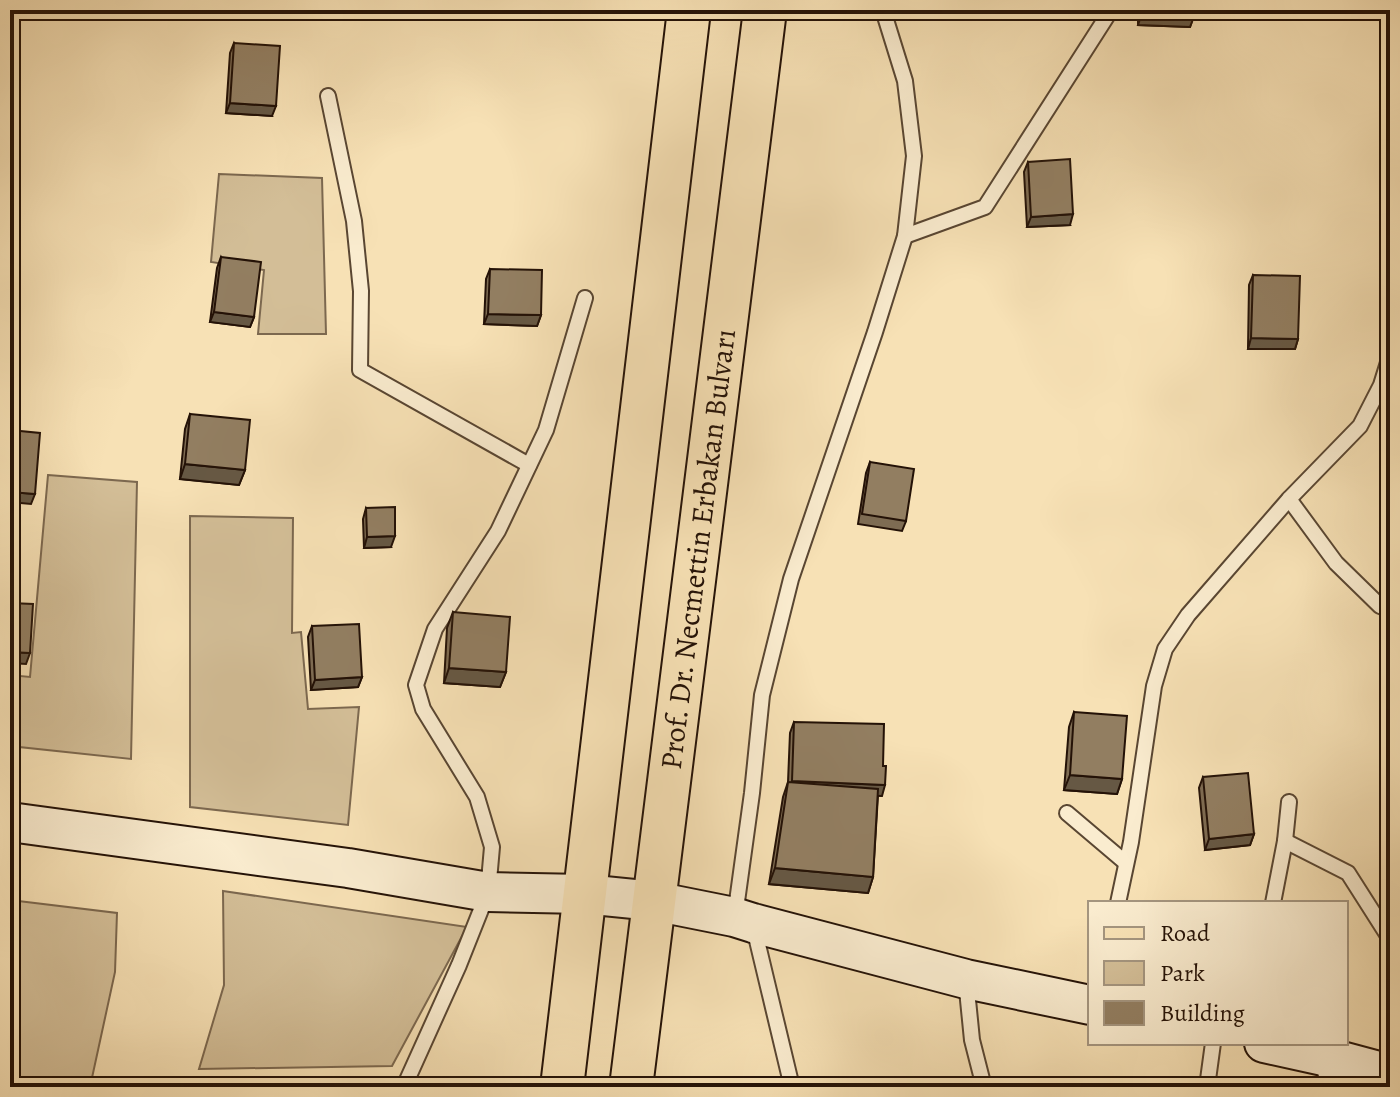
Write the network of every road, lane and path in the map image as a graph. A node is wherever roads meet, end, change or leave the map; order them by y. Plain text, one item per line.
1 (689, 10) edge
2 (765, 10) edge
3 (883, 10) edge
4 (1111, 10) edge
5 (328, 96) dead end
6 (905, 236) junction
7 (585, 298) dead end
8 (1390, 356) edge
9 (529, 465) junction
10 (1289, 499) junction
11 (1390, 610) edge
12 (1289, 802) dead end
13 (1067, 813) dead end
14 (10, 822) edge
15 (1285, 841) junction
16 (1126, 863) junction
17 (488, 892) junction
18 (584, 894) junction
19 (654, 901) junction
20 (1118, 901) edge
21 (1273, 901) edge
22 (744, 920) junction
23 (1390, 939) edge
24 (966, 979) junction
25 (1088, 1005) edge
26 (1213, 1045) edge
27 (1268, 1045) edge
28 (1325, 1072) edge
29 (1390, 1074) edge
30 (404, 1087) edge
31 (562, 1087) edge
32 (631, 1087) edge
33 (792, 1087) edge
34 (984, 1087) edge
35 (1207, 1087) edge

1 - 18 main road
2 - 19 main road, Prof. Dr. Necmettin Erbakan Bulvarı
3 - 6 lane
4 - 6 lane
5 - 9 lane
6 - 22 lane
7 - 9 lane
8 - 10 lane
9 - 17 lane
10 - 11 lane
10 - 16 lane
12 - 15 lane
13 - 16 lane
14 - 17 street
15 - 21 lane
15 - 23 lane
16 - 20 lane
17 - 18 street
17 - 30 lane
18 - 19 street
18 - 31 main road
19 - 22 street
19 - 32 main road, Prof. Dr. Necmettin Erbakan Bulvarı
22 - 24 street
22 - 33 lane
24 - 25 street
24 - 34 lane
26 - 35 lane
27 - 28 street
28 - 29 street

